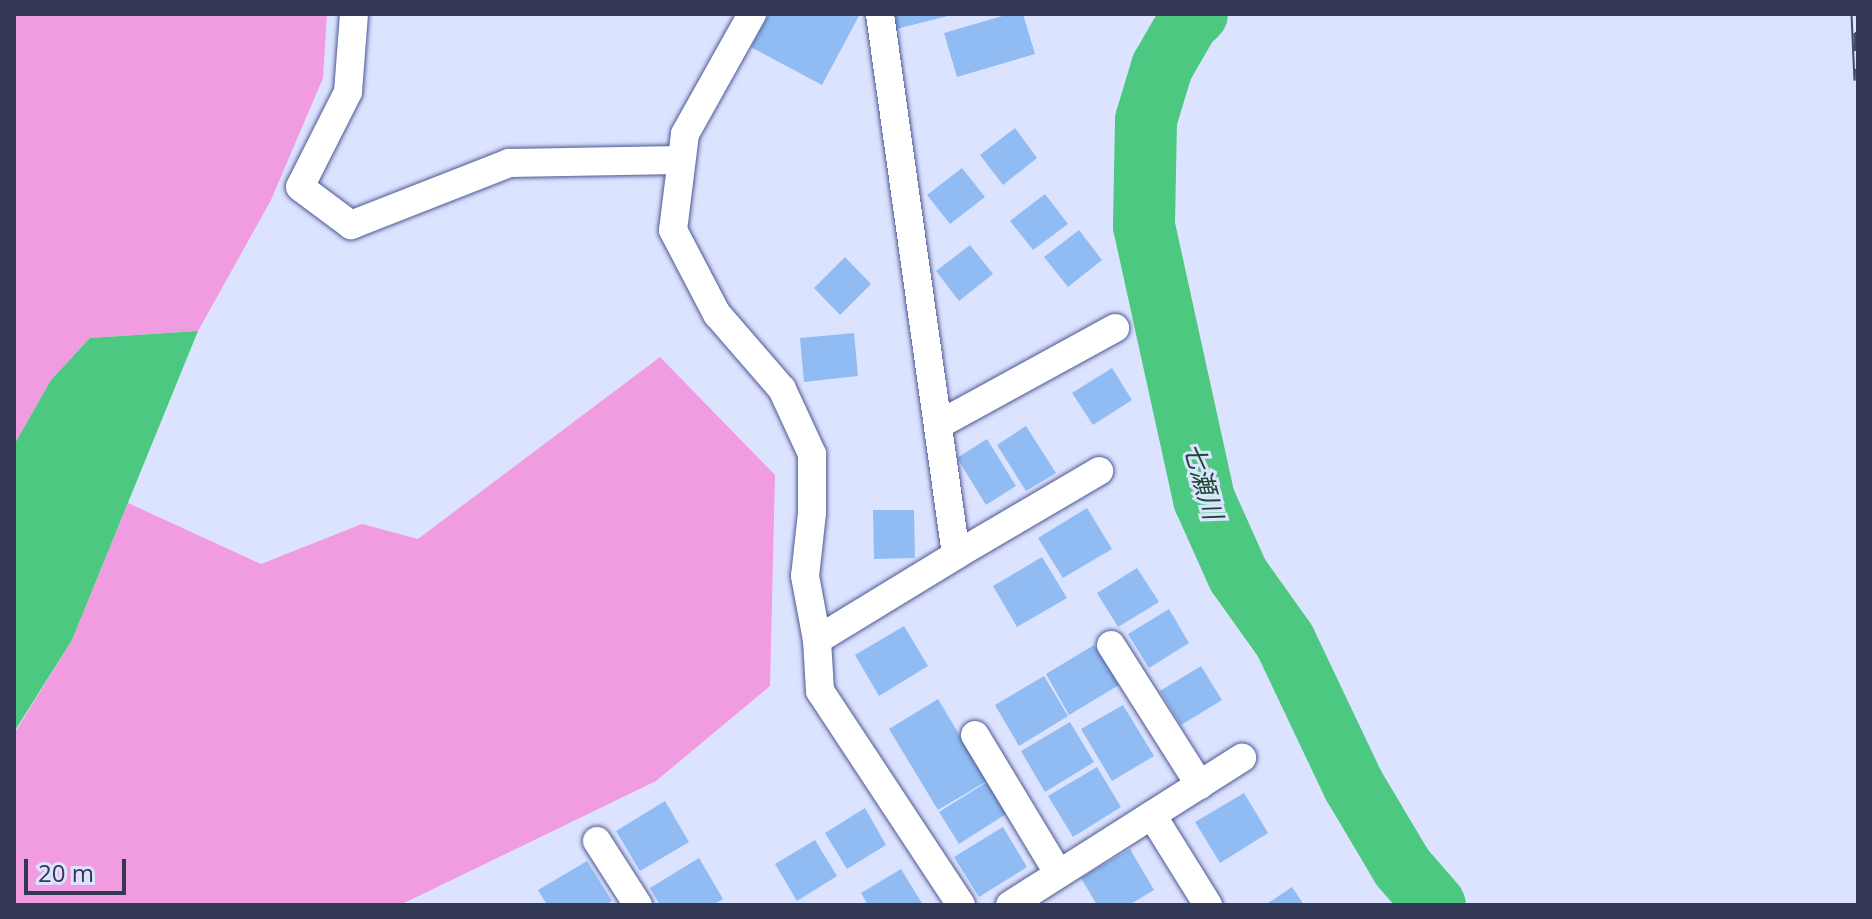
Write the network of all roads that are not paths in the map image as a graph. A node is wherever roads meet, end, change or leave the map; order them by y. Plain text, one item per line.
1 (354, 14) edge
2 (752, 14) edge
3 (880, 14) edge
4 (680, 160) junction
5 (1115, 328) dead end
6 (938, 425) junction
7 (1099, 471) dead end
8 (956, 555) junction
9 (817, 640) junction
10 (1111, 645) dead end
11 (975, 735) dead end
12 (1242, 758) dead end
13 (1200, 785) junction
14 (1152, 815) junction
15 (597, 841) dead end
16 (1059, 874) junction
17 (638, 905) edge
18 (961, 905) edge
19 (1010, 905) edge
20 (1208, 905) edge

1 - 4 street
2 - 4 street
3 - 6 street
4 - 9 street
5 - 6 street
6 - 8 street
7 - 8 street
8 - 9 street
9 - 18 street
10 - 13 street
11 - 16 street
12 - 13 street
13 - 14 street
14 - 16 street
14 - 20 street
15 - 17 street
16 - 19 street

